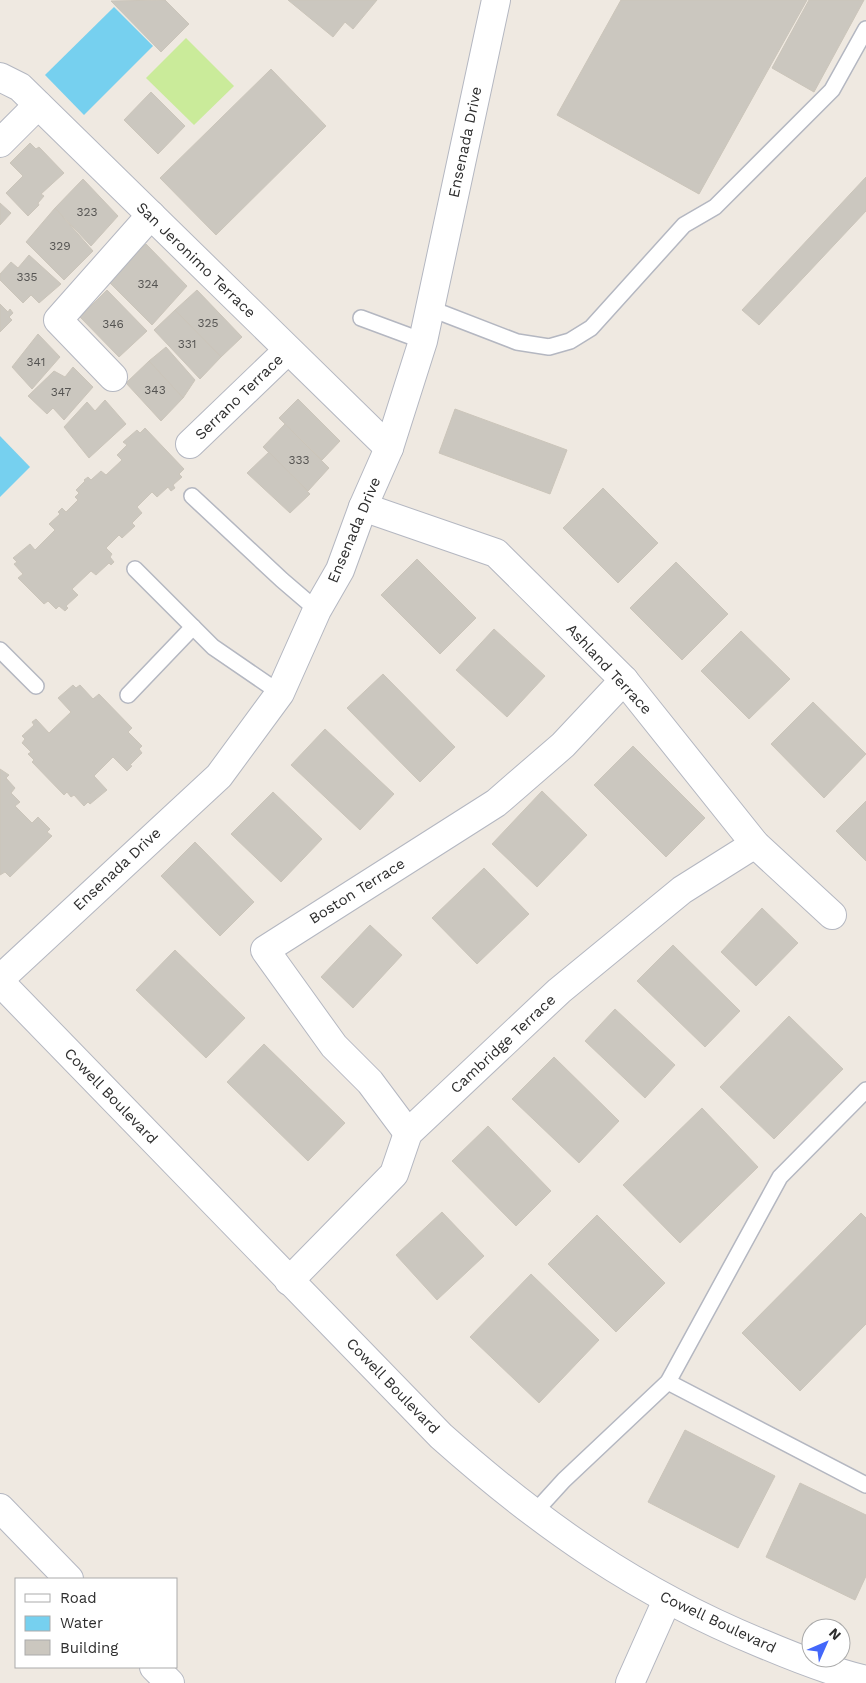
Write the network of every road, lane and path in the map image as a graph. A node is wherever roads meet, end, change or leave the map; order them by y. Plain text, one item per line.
1 (496, 0) edge
2 (866, 29) edge
3 (0, 77) edge
4 (38, 105) junction
5 (0, 143) edge
6 (151, 215) junction
7 (429, 308) junction
8 (361, 318) dead end
9 (422, 341) junction
10 (288, 350) junction
11 (113, 377) dead end
12 (190, 444) dead end
13 (389, 448) junction
14 (192, 496) dead end
15 (363, 507) junction
16 (135, 569) dead end
17 (317, 610) junction
18 (193, 627) junction
19 (0, 650) edge
20 (624, 680) junction
21 (36, 686) dead end
22 (280, 693) junction
23 (128, 695) dead end
24 (756, 844) junction
25 (832, 915) dead end
26 (0, 981) edge
27 (866, 1090) edge
28 (408, 1133) junction
29 (289, 1281) junction
30 (668, 1382) junction
31 (866, 1485) edge
32 (0, 1508) edge
33 (533, 1514) junction
34 (68, 1578) edge
35 (667, 1600) junction
36 (155, 1668) edge
37 (866, 1680) edge
38 (170, 1683) edge
39 (630, 1683) edge

1 - 7 street, Ensenada Drive
2 - 7 lane
3 - 4 street, San Jeronimo Terrace
4 - 5 street
4 - 6 street, San Jeronimo Terrace
6 - 10 street, San Jeronimo Terrace
6 - 11 street
7 - 9 street, Ensenada Drive
8 - 9 lane
9 - 13 street, Ensenada Drive
10 - 12 street, Serrano Terrace
10 - 13 street, San Jeronimo Terrace
13 - 15 street, Ensenada Drive
14 - 17 lane
15 - 17 street, Ensenada Drive
15 - 20 street, Ashland Terrace
16 - 18 lane
17 - 22 street, Ensenada Drive
18 - 22 lane
18 - 23 lane
19 - 21 lane
20 - 24 street, Ashland Terrace
20 - 28 street, Boston Terrace
22 - 26 street, Ensenada Drive
24 - 25 street, Ashland Terrace
24 - 28 street, Cambridge Terrace
26 - 29 street, Cowell Boulevard
27 - 30 lane
28 - 29 street, Cambridge Terrace
29 - 33 street, Cowell Boulevard
30 - 31 lane
30 - 33 lane
32 - 34 street
33 - 35 street, Cowell Boulevard
35 - 37 street, Cowell Boulevard
35 - 39 street
36 - 38 street

